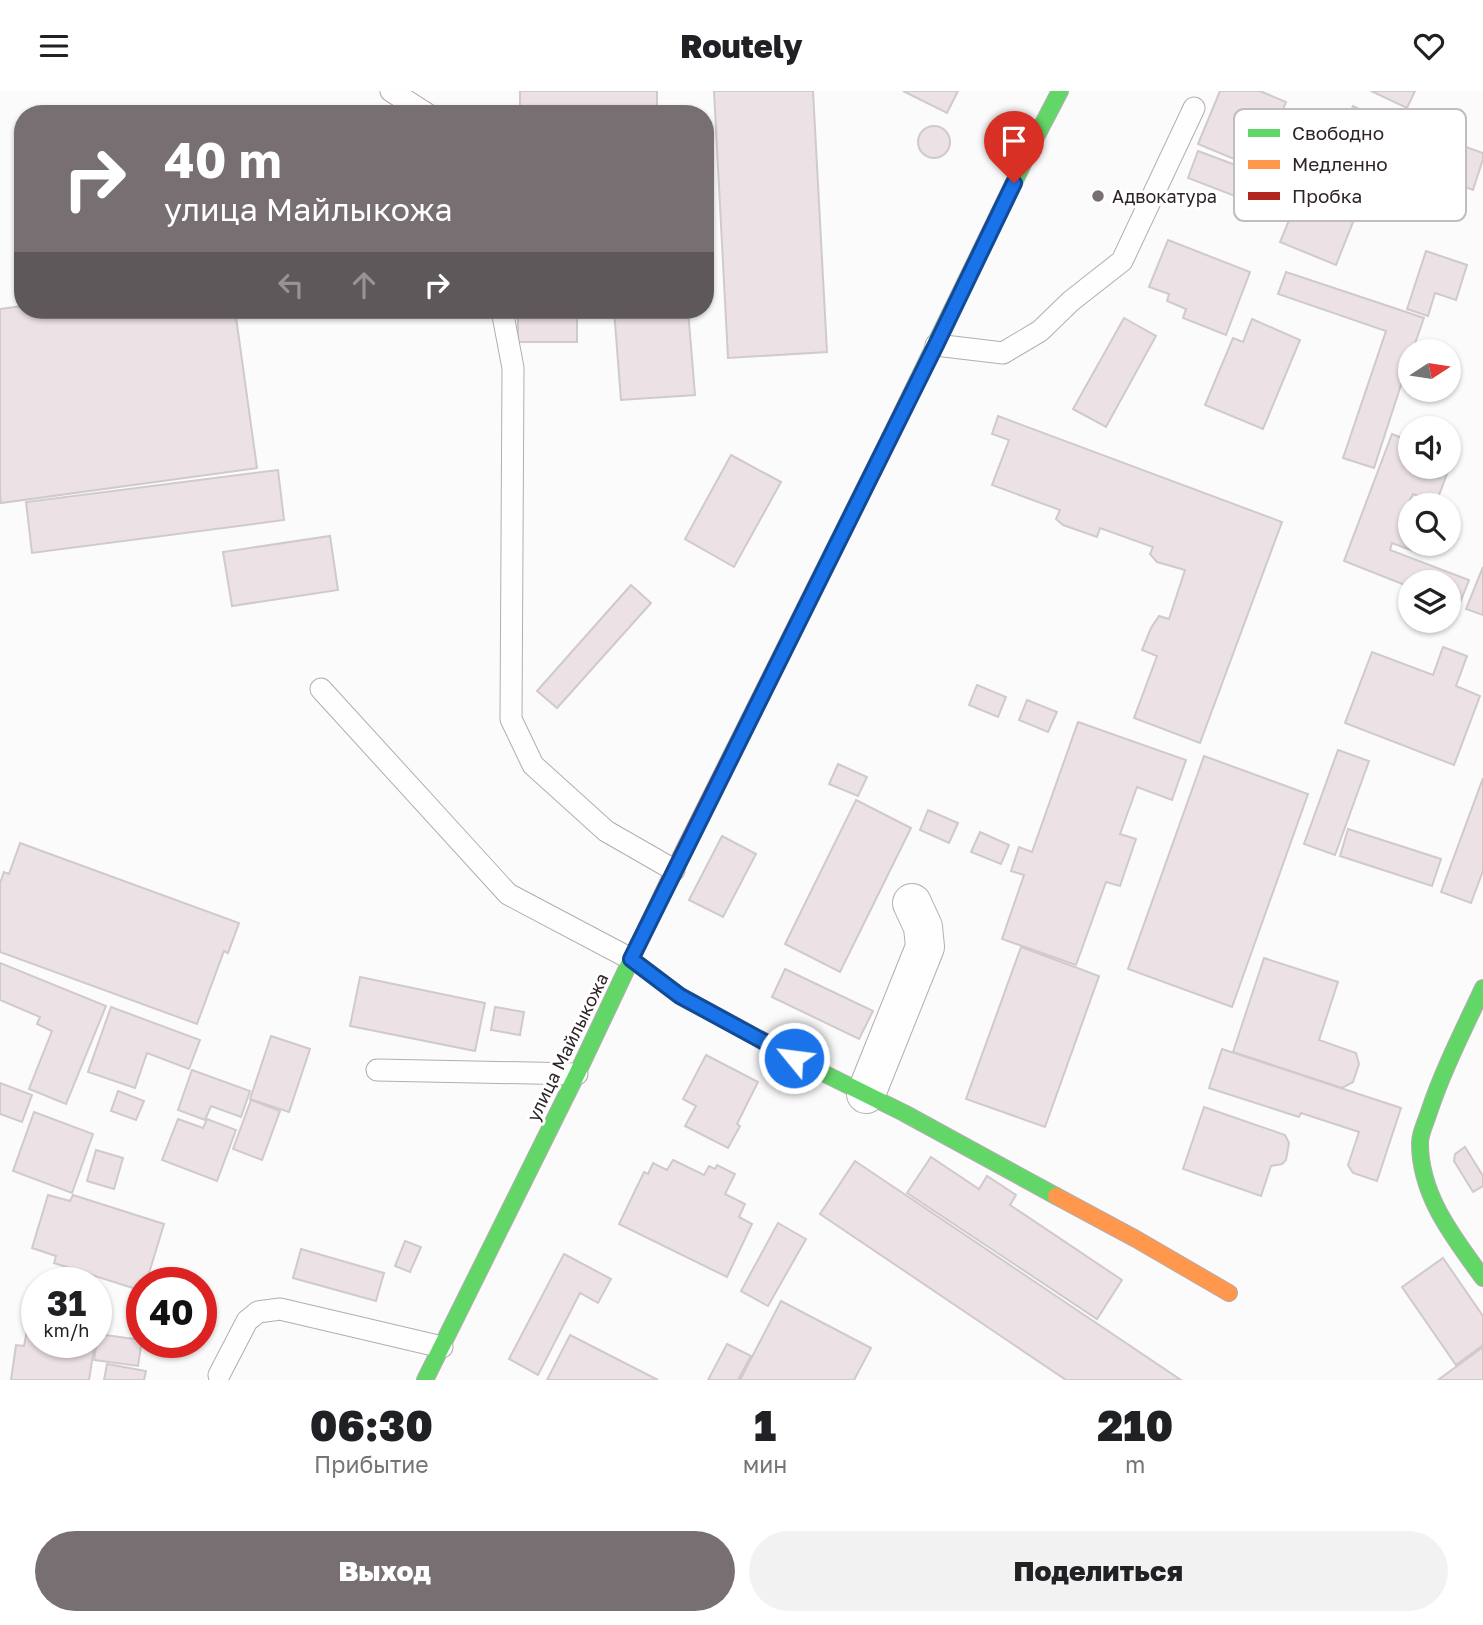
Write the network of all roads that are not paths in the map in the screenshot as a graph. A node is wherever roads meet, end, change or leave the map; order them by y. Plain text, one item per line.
1 (391, 91) edge
2 (1060, 91) edge
3 (413, 105) edge
4 (1194, 108) dead end
5 (504, 319) edge
6 (936, 345) junction
7 (321, 689) dead end
8 (674, 870) junction
9 (912, 903) dead end
10 (631, 959) junction
11 (1483, 988) edge
12 (377, 1070) dead end
13 (577, 1074) junction
14 (866, 1094) junction
15 (1483, 1278) edge
16 (1230, 1293) dead end
17 (442, 1347) junction
18 (219, 1375) dead end
19 (425, 1380) edge

1 - 3 lane
2 - 6 street, улица Майлыкожа
4 - 6 lane
5 - 8 lane
6 - 8 street, улица Майлыкожа
7 - 10 lane
8 - 10 street, улица Майлыкожа
9 - 14 street
10 - 13 street, улица Майлыкожа
10 - 14 street
11 - 15 street
12 - 13 lane
13 - 17 street, улица Майлыкожа
14 - 16 street
17 - 18 lane
17 - 19 street, улица Майлыкожа

